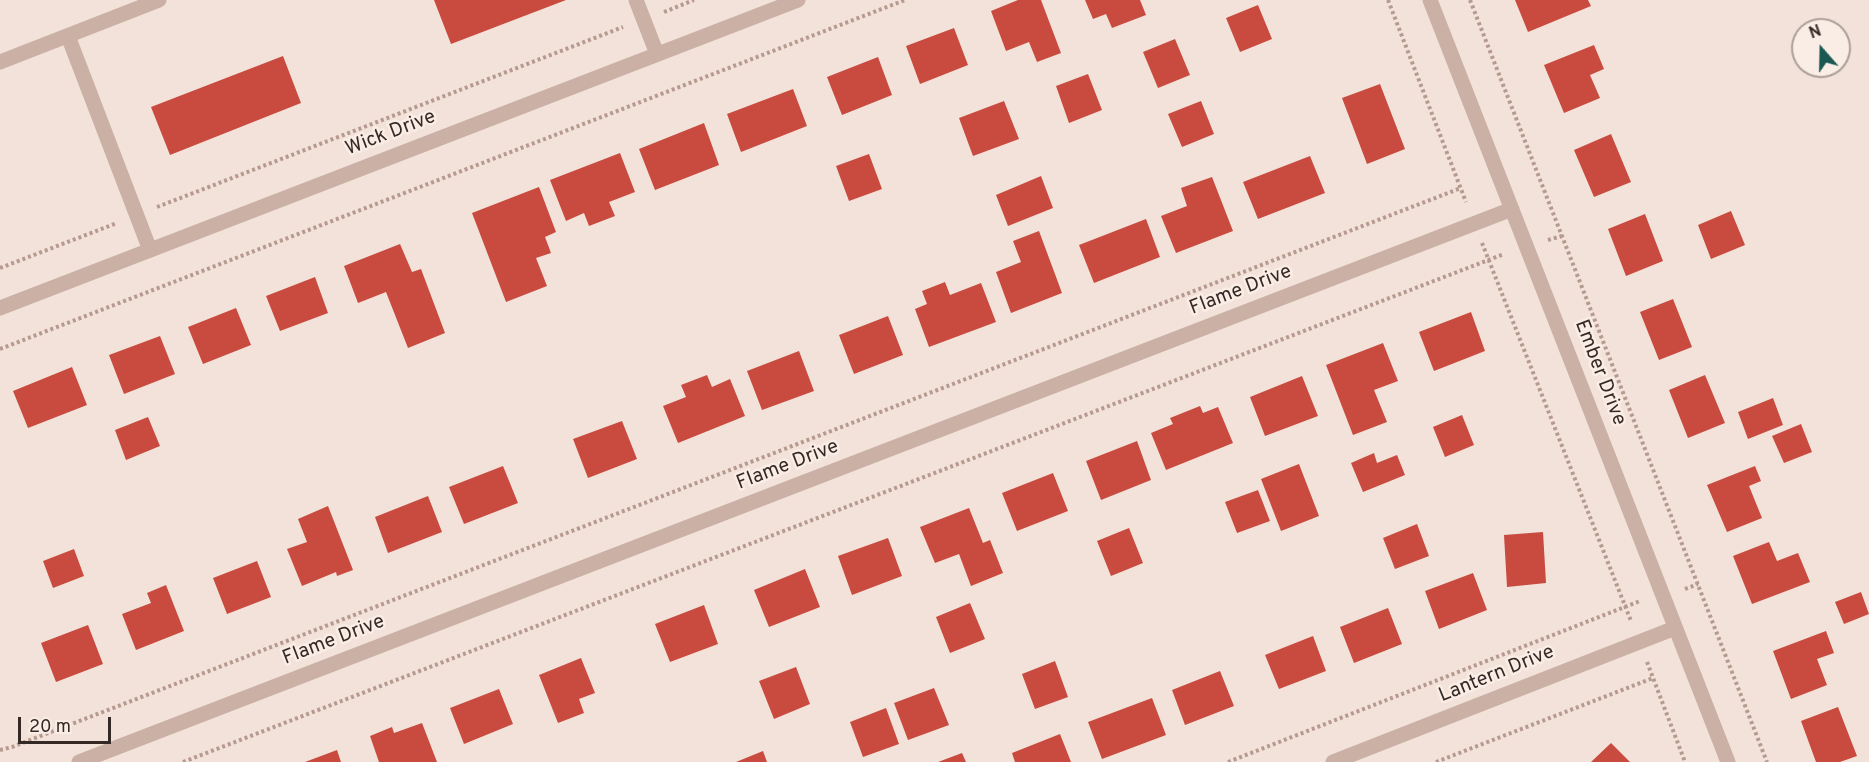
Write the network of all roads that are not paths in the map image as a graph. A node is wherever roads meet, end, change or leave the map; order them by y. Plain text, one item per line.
1 (159, 0) edge
2 (636, 0) edge
3 (798, 0) edge
4 (1430, 0) edge
5 (68, 36) junction
6 (657, 54) junction
7 (0, 62) edge
8 (1512, 209) junction
9 (150, 250) junction
10 (0, 308) edge
11 (1675, 628) junction
12 (79, 762) edge
13 (1334, 762) edge
14 (1728, 762) edge

1 - 5 street
2 - 6 street
3 - 6 street, Wick Drive
4 - 8 street, Ember Drive
5 - 7 street
5 - 9 street
6 - 9 street, Wick Drive
8 - 11 street, Ember Drive
8 - 12 street, Flame Drive
9 - 10 street, Wick Drive
11 - 13 street, Lantern Drive
11 - 14 street, Ember Drive

